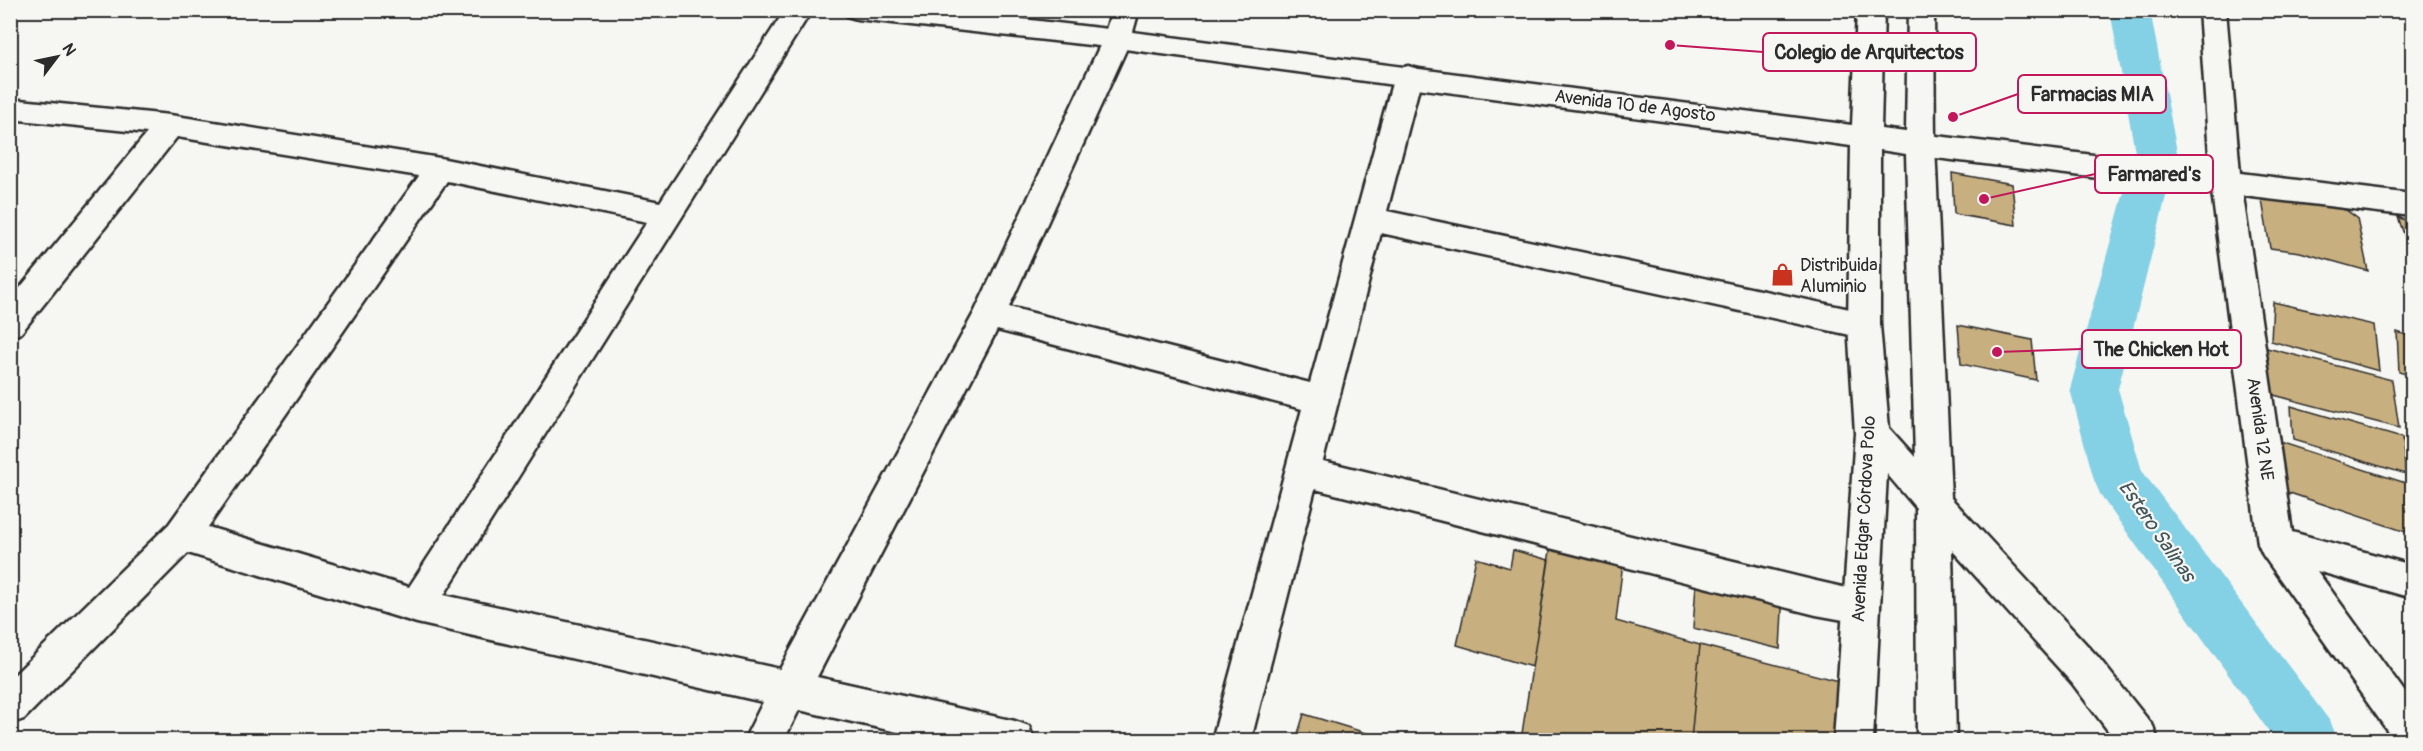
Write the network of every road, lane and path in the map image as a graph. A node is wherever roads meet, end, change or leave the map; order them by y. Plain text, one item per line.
1 (799, 10) edge
2 (858, 10) edge
3 (1871, 10) edge
4 (1922, 10) edge
5 (2212, 10) edge
6 (1122, 25) edge
7 (1408, 76) junction
8 (10, 109) edge
9 (170, 125) junction
10 (1866, 136) junction
11 (1920, 145) junction
12 (440, 169) junction
13 (2226, 183) junction
14 (2412, 205) edge
15 (669, 214) junction
16 (1370, 219) junction
17 (989, 315) junction
18 (10, 324) edge
19 (1864, 325) junction
20 (1322, 400) junction
21 (1872, 433) junction
22 (1304, 471) junction
23 (1934, 503) junction
24 (182, 535) junction
25 (2276, 544) junction
26 (2412, 580) edge
27 (417, 606) junction
28 (1860, 606) junction
29 (790, 689) junction
30 (10, 706) edge
31 (2412, 733) edge
32 (763, 741) edge
33 (1015, 741) edge
34 (1231, 741) edge
35 (1853, 741) edge
36 (1936, 741) edge
37 (2139, 741) edge

1 - 15 street
2 - 6 street, Avenida 10 de Agosto
3 - 10 street, Avenida Edgar Córdova Polo
4 - 11 street
5 - 13 street, Avenida 12 NE
6 - 7 street, Avenida 10 de Agosto
6 - 17 street
7 - 10 street, Avenida 10 de Agosto
7 - 16 street
8 - 9 street
9 - 12 street
9 - 18 street
10 - 11 street, Avenida 10 de Agosto
10 - 19 street, Avenida Edgar Córdova Polo
11 - 13 street, Avenida 10 de Agosto
11 - 23 street
12 - 15 street
12 - 24 street
13 - 14 street, Avenida 10 de Agosto
13 - 25 street, Avenida 12 NE
15 - 27 street
16 - 19 street
16 - 20 street
17 - 20 street
17 - 29 street
19 - 21 street, Avenida Edgar Córdova Polo
20 - 22 street
21 - 23 street
21 - 28 street, Avenida Edgar Córdova Polo
22 - 28 street
22 - 34 street
23 - 36 street
23 - 37 street
24 - 27 street
24 - 30 street
25 - 26 street
25 - 31 street, Avenida 12 NE
27 - 29 street
28 - 35 street, Avenida Edgar Córdova Polo
29 - 32 street
29 - 33 street

